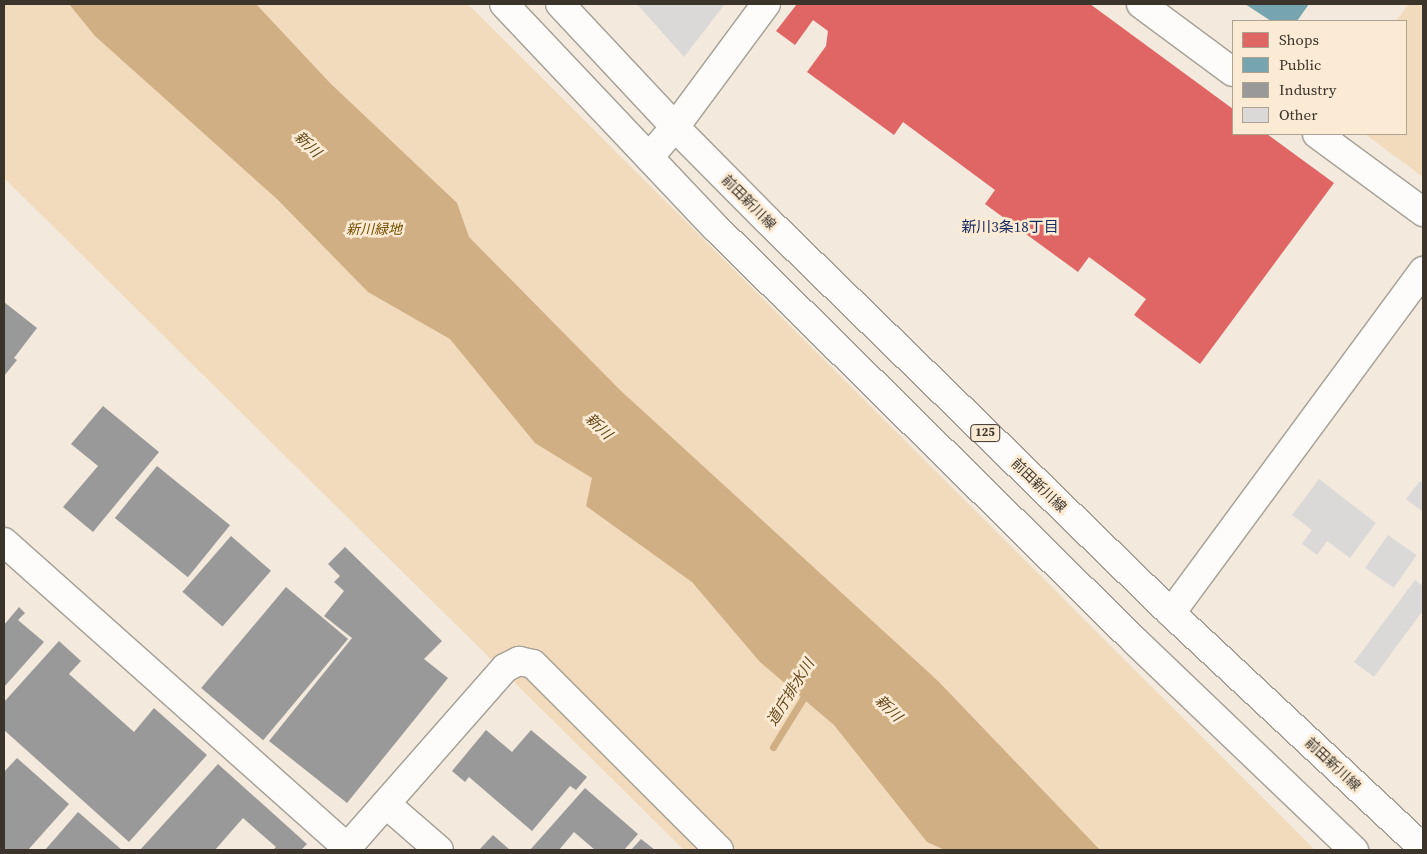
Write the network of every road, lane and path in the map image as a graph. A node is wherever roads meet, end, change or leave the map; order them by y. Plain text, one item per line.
1 (504, 4) edge
2 (560, 4) edge
3 (766, 4) edge
4 (1141, 4) edge
5 (1232, 71) edge
6 (675, 127) junction
7 (1318, 135) edge
8 (649, 157) junction
9 (1423, 212) edge
10 (1423, 271) edge
11 (4, 542) edge
12 (1170, 613) junction
13 (386, 804) junction
14 (1423, 848) edge
15 (346, 849) edge
16 (439, 850) edge
17 (719, 850) edge
18 (1354, 850) edge

1 - 8 main road
2 - 6 main road, 前田新川線 / 125
3 - 6 main road
4 - 5 main road
6 - 8 main road
6 - 12 main road, 前田新川線 / 125
7 - 9 main road
8 - 18 main road
10 - 12 main road
11 - 15 main road
12 - 14 main road, 前田新川線 / 125
13 - 15 main road
13 - 16 main road
13 - 17 main road

